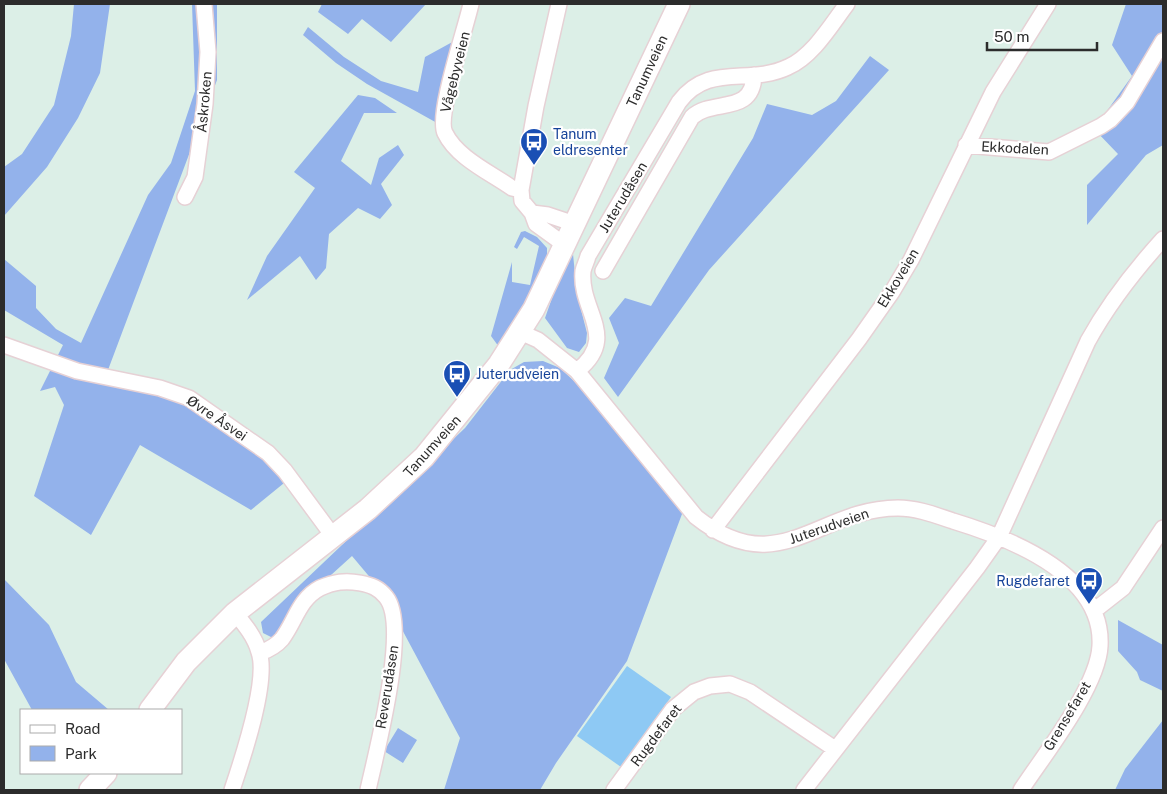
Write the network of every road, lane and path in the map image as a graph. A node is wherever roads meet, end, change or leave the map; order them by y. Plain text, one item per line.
1 (204, 4) edge
2 (471, 4) edge
3 (559, 4) edge
4 (679, 4) edge
5 (847, 4) edge
6 (1048, 4) edge
7 (1163, 41) edge
8 (754, 75) junction
9 (966, 145) junction
10 (521, 190) junction
11 (185, 197) dead end
12 (532, 213) junction
13 (575, 224) junction
14 (1163, 239) edge
15 (566, 245) junction
16 (603, 271) dead end
17 (520, 332) junction
18 (4, 345) edge
19 (577, 371) junction
20 (1163, 528) edge
21 (713, 530) junction
22 (333, 536) junction
23 (999, 537) junction
24 (1095, 610) junction
25 (235, 613) junction
26 (260, 653) junction
27 (151, 709) edge
28 (835, 749) junction
29 (105, 774) edge
30 (90, 790) edge
31 (232, 790) edge
32 (368, 790) edge
33 (614, 790) edge
34 (804, 790) edge
35 (1021, 790) edge

1 - 11 street, Åskroken
2 - 10 street, Vågebyveien
3 - 10 street
4 - 13 main road, Tanumveien
5 - 8 street, Juterudåsen
6 - 9 street, Ekkoveien
7 - 9 street, Ekkodalen
8 - 16 street, Juterudåsen
8 - 19 street, Juterudåsen
9 - 21 street, Ekkoveien
10 - 12 street
12 - 13 street
12 - 15 street
13 - 15 main road, Tanumveien
14 - 23 street
15 - 17 main road, Tanumveien
17 - 19 street, Juterudveien
17 - 22 main road, Tanumveien
18 - 22 street, Øvre Åsvei
19 - 21 street, Juterudveien
20 - 24 street
21 - 23 street, Juterudveien
22 - 25 main road, Tanumveien
23 - 24 street, Grensefaret
23 - 28 street
24 - 35 street, Grensefaret
25 - 26 street
25 - 27 main road, Tanumveien
26 - 31 street
26 - 32 street, Reverudåsen
28 - 33 street, Rugdefaret
28 - 34 street
29 - 30 main road

